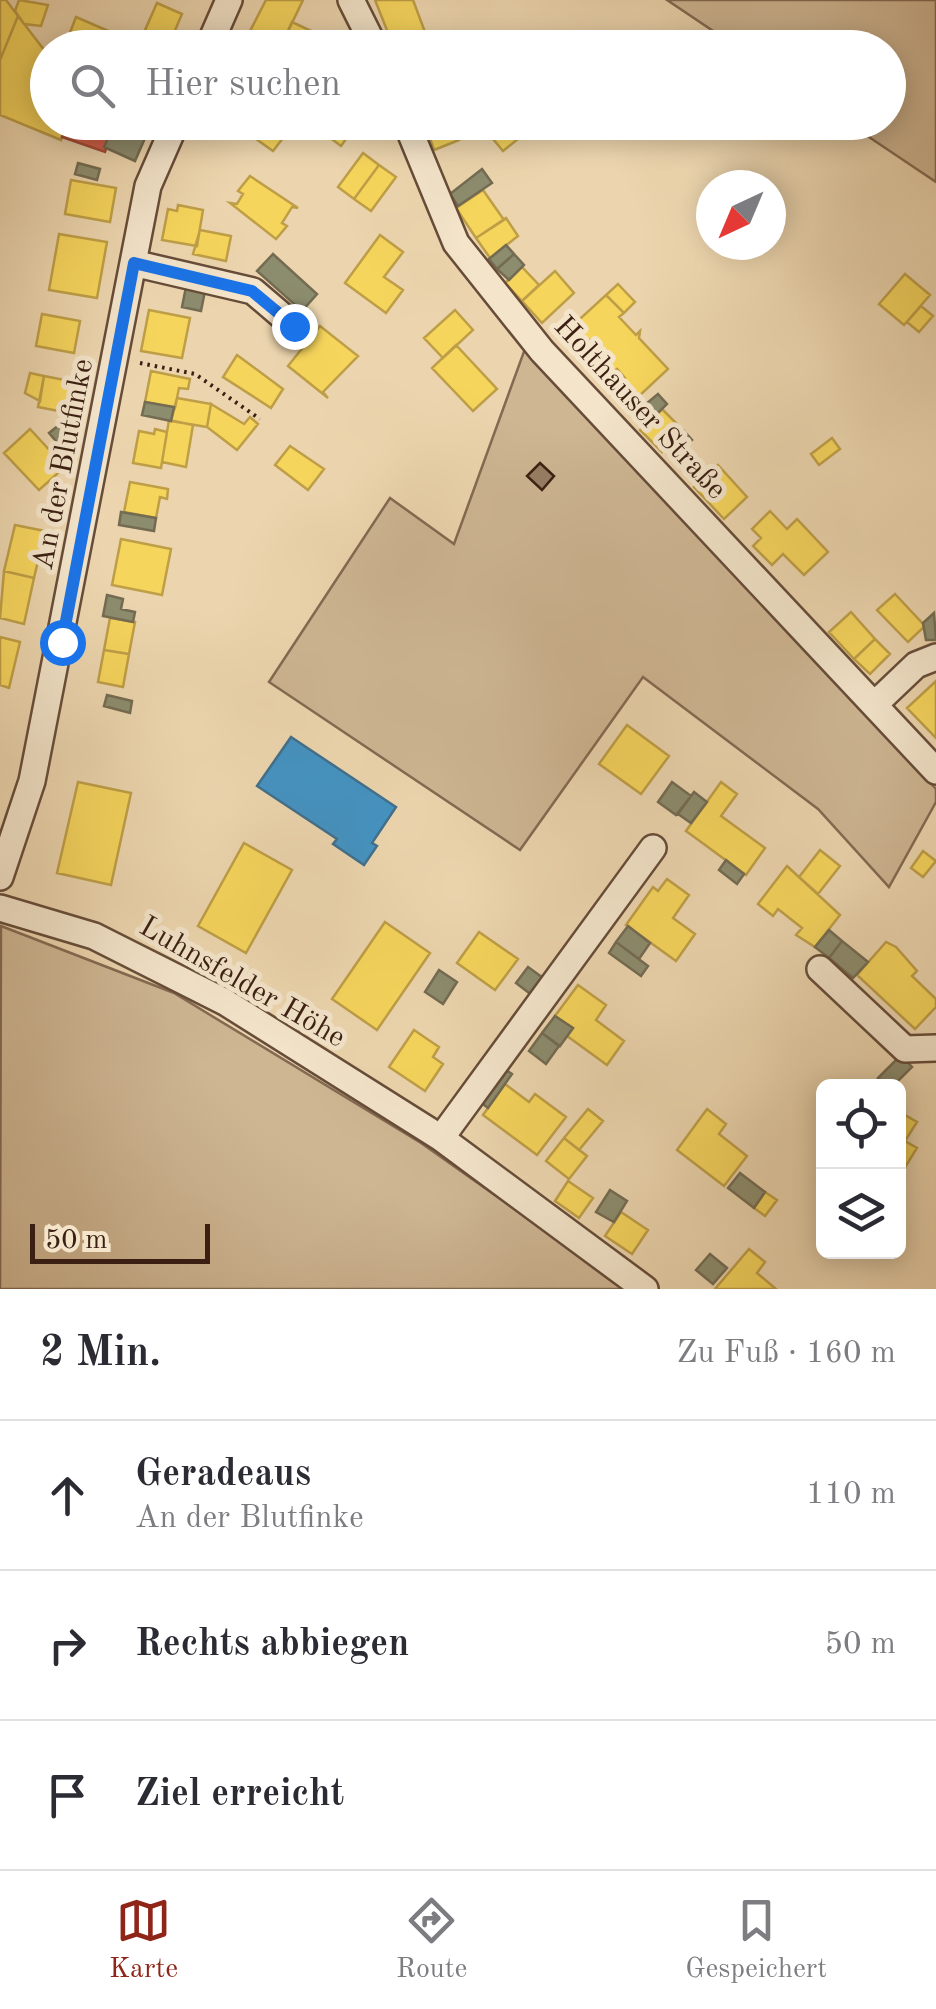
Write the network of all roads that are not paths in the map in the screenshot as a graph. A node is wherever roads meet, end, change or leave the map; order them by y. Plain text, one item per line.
1 (229, 0) edge
2 (351, 0) edge
3 (216, 30) edge
4 (366, 30) edge
5 (168, 140) edge
6 (413, 140) edge
7 (134, 263) junction
8 (294, 326) dead end
9 (936, 657) edge
10 (874, 705) junction
11 (936, 771) edge
12 (653, 848) dead end
13 (0, 877) edge
14 (0, 908) edge
15 (820, 969) dead end
16 (936, 1048) edge
17 (442, 1138) junction
18 (645, 1289) edge

1 - 3 street
2 - 4 street
5 - 7 street, An der Blutfinke
6 - 10 street, Holthauser Straße
7 - 8 street
7 - 13 street, An der Blutfinke
9 - 10 street
10 - 11 street, Holthauser Straße
12 - 17 street
14 - 17 street, Luhnsfelder Höhe
15 - 16 street
17 - 18 street, Luhnsfelder Höhe

